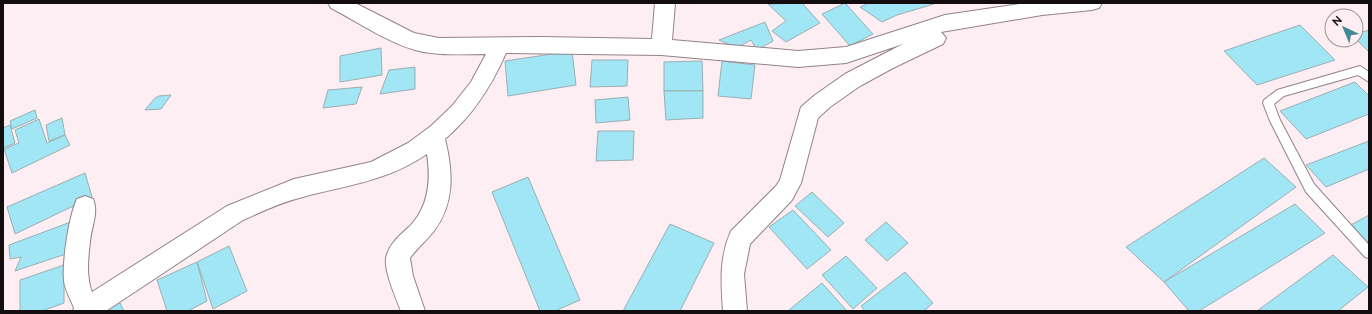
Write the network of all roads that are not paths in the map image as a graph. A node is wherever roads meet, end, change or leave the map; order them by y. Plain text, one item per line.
1 (338, 3) edge
2 (665, 3) edge
3 (1092, 3) edge
4 (945, 23) junction
5 (500, 45) junction
6 (661, 47) junction
7 (1365, 68) edge
8 (1369, 78) edge
9 (434, 137) junction
10 (85, 206) dead end
11 (1369, 253) edge
12 (86, 310) edge
13 (413, 311) edge
14 (735, 311) edge

1 - 5 street
2 - 6 street
3 - 4 street
4 - 6 street
4 - 14 street
5 - 6 street
5 - 9 street
7 - 8 lane
7 - 11 lane
9 - 12 street
9 - 13 street
10 - 12 street

